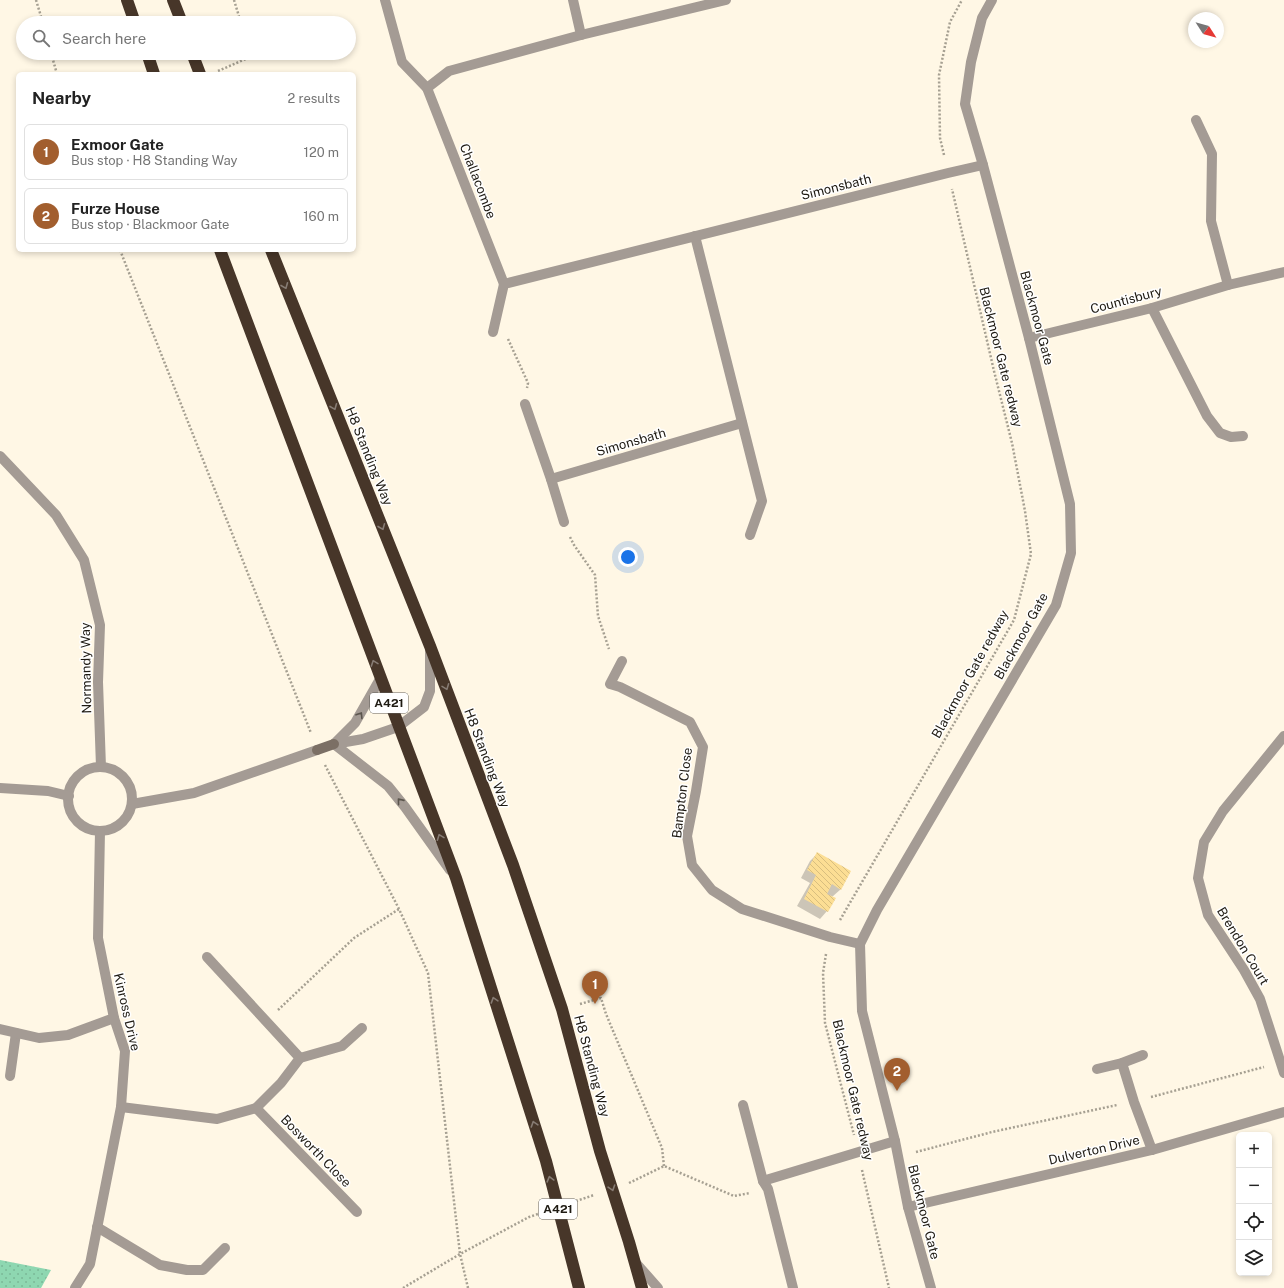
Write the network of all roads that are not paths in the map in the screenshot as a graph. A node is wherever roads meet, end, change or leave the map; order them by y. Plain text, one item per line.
1 (173, 0) edge
2 (385, 0) edge
3 (573, 0) edge
4 (726, 0) edge
5 (992, 0) edge
6 (128, 2) edge
7 (133, 16) edge
8 (179, 16) edge
9 (581, 35) junction
10 (149, 60) edge
11 (195, 60) edge
12 (153, 72) edge
13 (199, 72) edge
14 (427, 88) junction
15 (1196, 120) dead end
16 (984, 165) junction
17 (695, 236) junction
18 (221, 252) edge
19 (272, 252) edge
20 (1284, 272) edge
21 (504, 284) junction
22 (1228, 284) junction
23 (1152, 308) junction
24 (493, 332) road end
25 (1029, 338) junction
26 (525, 404) road end
27 (742, 423) junction
28 (1243, 436) dead end
29 (0, 456) edge
30 (551, 478) junction
31 (564, 522) road end
32 (750, 535) dead end
33 (430, 646) junction
34 (622, 661) road end
35 (380, 679) junction
36 (398, 727) junction
37 (1284, 736) edge
38 (334, 744) junction
39 (101, 767) junction
40 (0, 788) edge
41 (69, 796) junction
42 (132, 804) junction
43 (100, 831) junction
44 (456, 878) junction
45 (860, 944) junction
46 (206, 957) dead end
47 (114, 1018) junction
48 (362, 1028) dead end
49 (0, 1029) edge
50 (16, 1033) junction
51 (1143, 1055) dead end
52 (300, 1058) junction
53 (1122, 1063) junction
54 (1097, 1069) dead end
55 (1284, 1073) edge
56 (10, 1076) dead end
57 (743, 1105) dead end
58 (121, 1107) junction
59 (256, 1108) junction
60 (1284, 1112) edge
61 (895, 1141) junction
62 (1152, 1150) junction
63 (763, 1181) junction
64 (908, 1207) junction
65 (357, 1212) dead end
66 (97, 1227) junction
67 (225, 1248) dead end
68 (635, 1262) junction
69 (75, 1288) edge
70 (579, 1288) edge
71 (642, 1288) edge
72 (658, 1288) edge
73 (793, 1288) edge
74 (931, 1288) edge

1 - 8 highway
2 - 14 street, Challacombe
3 - 9 street
4 - 9 street
5 - 16 street, Blackmoor Gate
6 - 7 highway
9 - 14 street
10 - 12 highway
11 - 13 highway
14 - 21 street, Challacombe
15 - 22 street
16 - 17 street, Simonsbath
16 - 25 street, Blackmoor Gate
17 - 21 street, Simonsbath
17 - 27 street
35 -> 18 highway, A421
19 -> 33 highway, H8 Standing Way
20 - 22 street, Countisbury
21 - 24 street
22 - 23 street, Countisbury
23 - 25 street, Countisbury
23 - 28 street
25 - 45 street, Blackmoor Gate
26 - 30 street
27 - 30 street, Simonsbath
27 - 32 street
29 - 39 street, Normandy Way
30 - 31 street
33 - 36 street
33 -> 68 highway, H8 Standing Way
34 - 45 street, Bampton Close
35 - 36 highway, A421
38 -> 35 street
36 - 38 street
44 -> 36 highway, A421
37 - 55 street, Brendon Court
38 - 42 street
44 -> 38 street
39 - 41 street
39 - 42 street
40 - 41 street
41 - 43 street
42 - 43 street
43 - 47 street, Kinross Drive
70 -> 44 highway, A421
45 - 61 street, Blackmoor Gate
46 - 52 street
47 - 50 street
47 - 58 street, Kinross Drive
48 - 52 street
49 - 50 street
50 - 56 street
51 - 53 street
52 - 59 street
53 - 54 street
53 - 62 street
57 - 63 street
58 - 59 street
58 - 66 street, Kinross Drive
59 - 65 street, Bosworth Close
60 - 62 street, Dulverton Drive
61 - 63 street
61 - 64 street, Blackmoor Gate
62 - 64 street, Dulverton Drive
63 - 73 street
64 - 74 street, Blackmoor Gate
66 - 67 street
66 - 69 street, Kinross Drive
68 - 71 highway, H8 Standing Way
68 - 72 street

